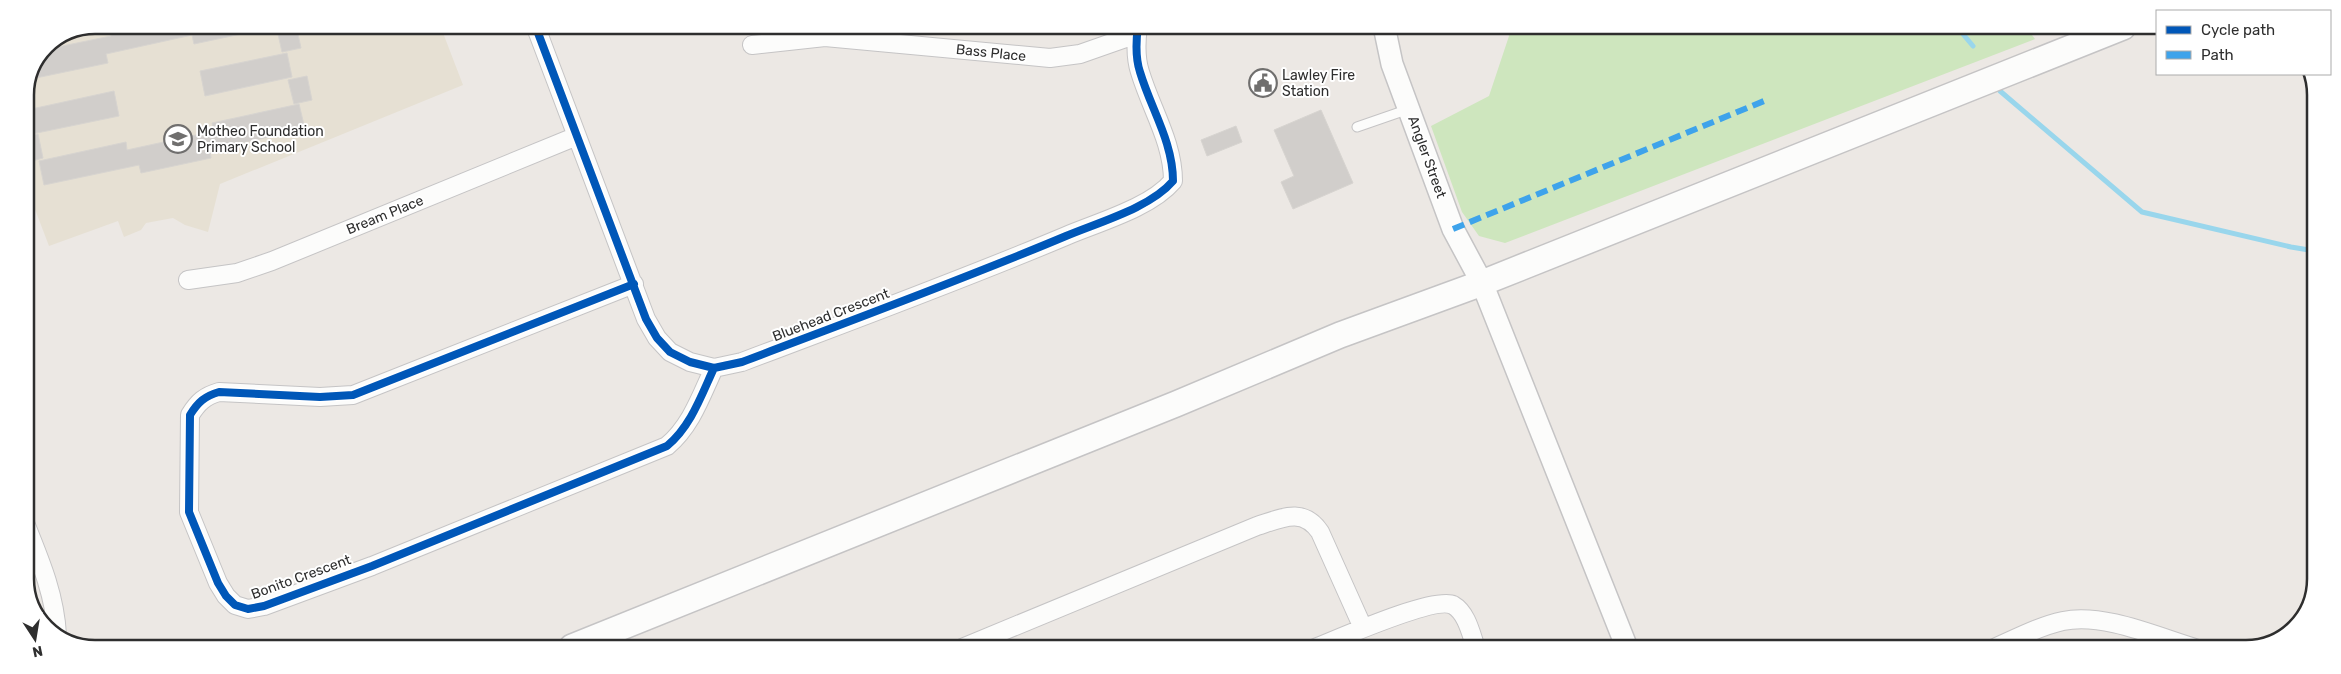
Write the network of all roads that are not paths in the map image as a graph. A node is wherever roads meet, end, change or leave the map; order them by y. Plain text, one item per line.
1 (538, 34) edge
2 (1128, 34) edge
3 (1137, 34) edge
4 (1386, 34) edge
5 (2105, 34) edge
6 (752, 45) dead end
7 (1409, 109) junction
8 (1357, 127) dead end
9 (577, 136) junction
10 (188, 280) dead end
11 (1482, 283) junction
12 (634, 284) junction
13 (714, 368) junction
14 (34, 546) edge
15 (55, 614) edge
16 (1363, 628) junction
17 (589, 640) edge
18 (981, 640) edge
19 (1334, 640) edge
20 (1473, 640) edge
21 (1624, 640) edge
22 (2014, 640) edge
23 (2169, 640) edge

1 - 9 street, Bluehead Crescent
2 - 6 street, Bass Place
3 - 13 street, Bluehead Crescent
4 - 7 street, Angler Street
5 - 11 main road
7 - 8 lane
7 - 11 street, Angler Street
9 - 10 street, Bream Place
9 - 12 street, Bluehead Crescent
11 - 17 main road
11 - 21 street, Angler Street
12 - 13 street, Bluehead Crescent
12 - 13 street, Bonito Crescent
14 - 15 street
16 - 18 street
16 - 19 street
16 - 20 street
22 - 23 street

